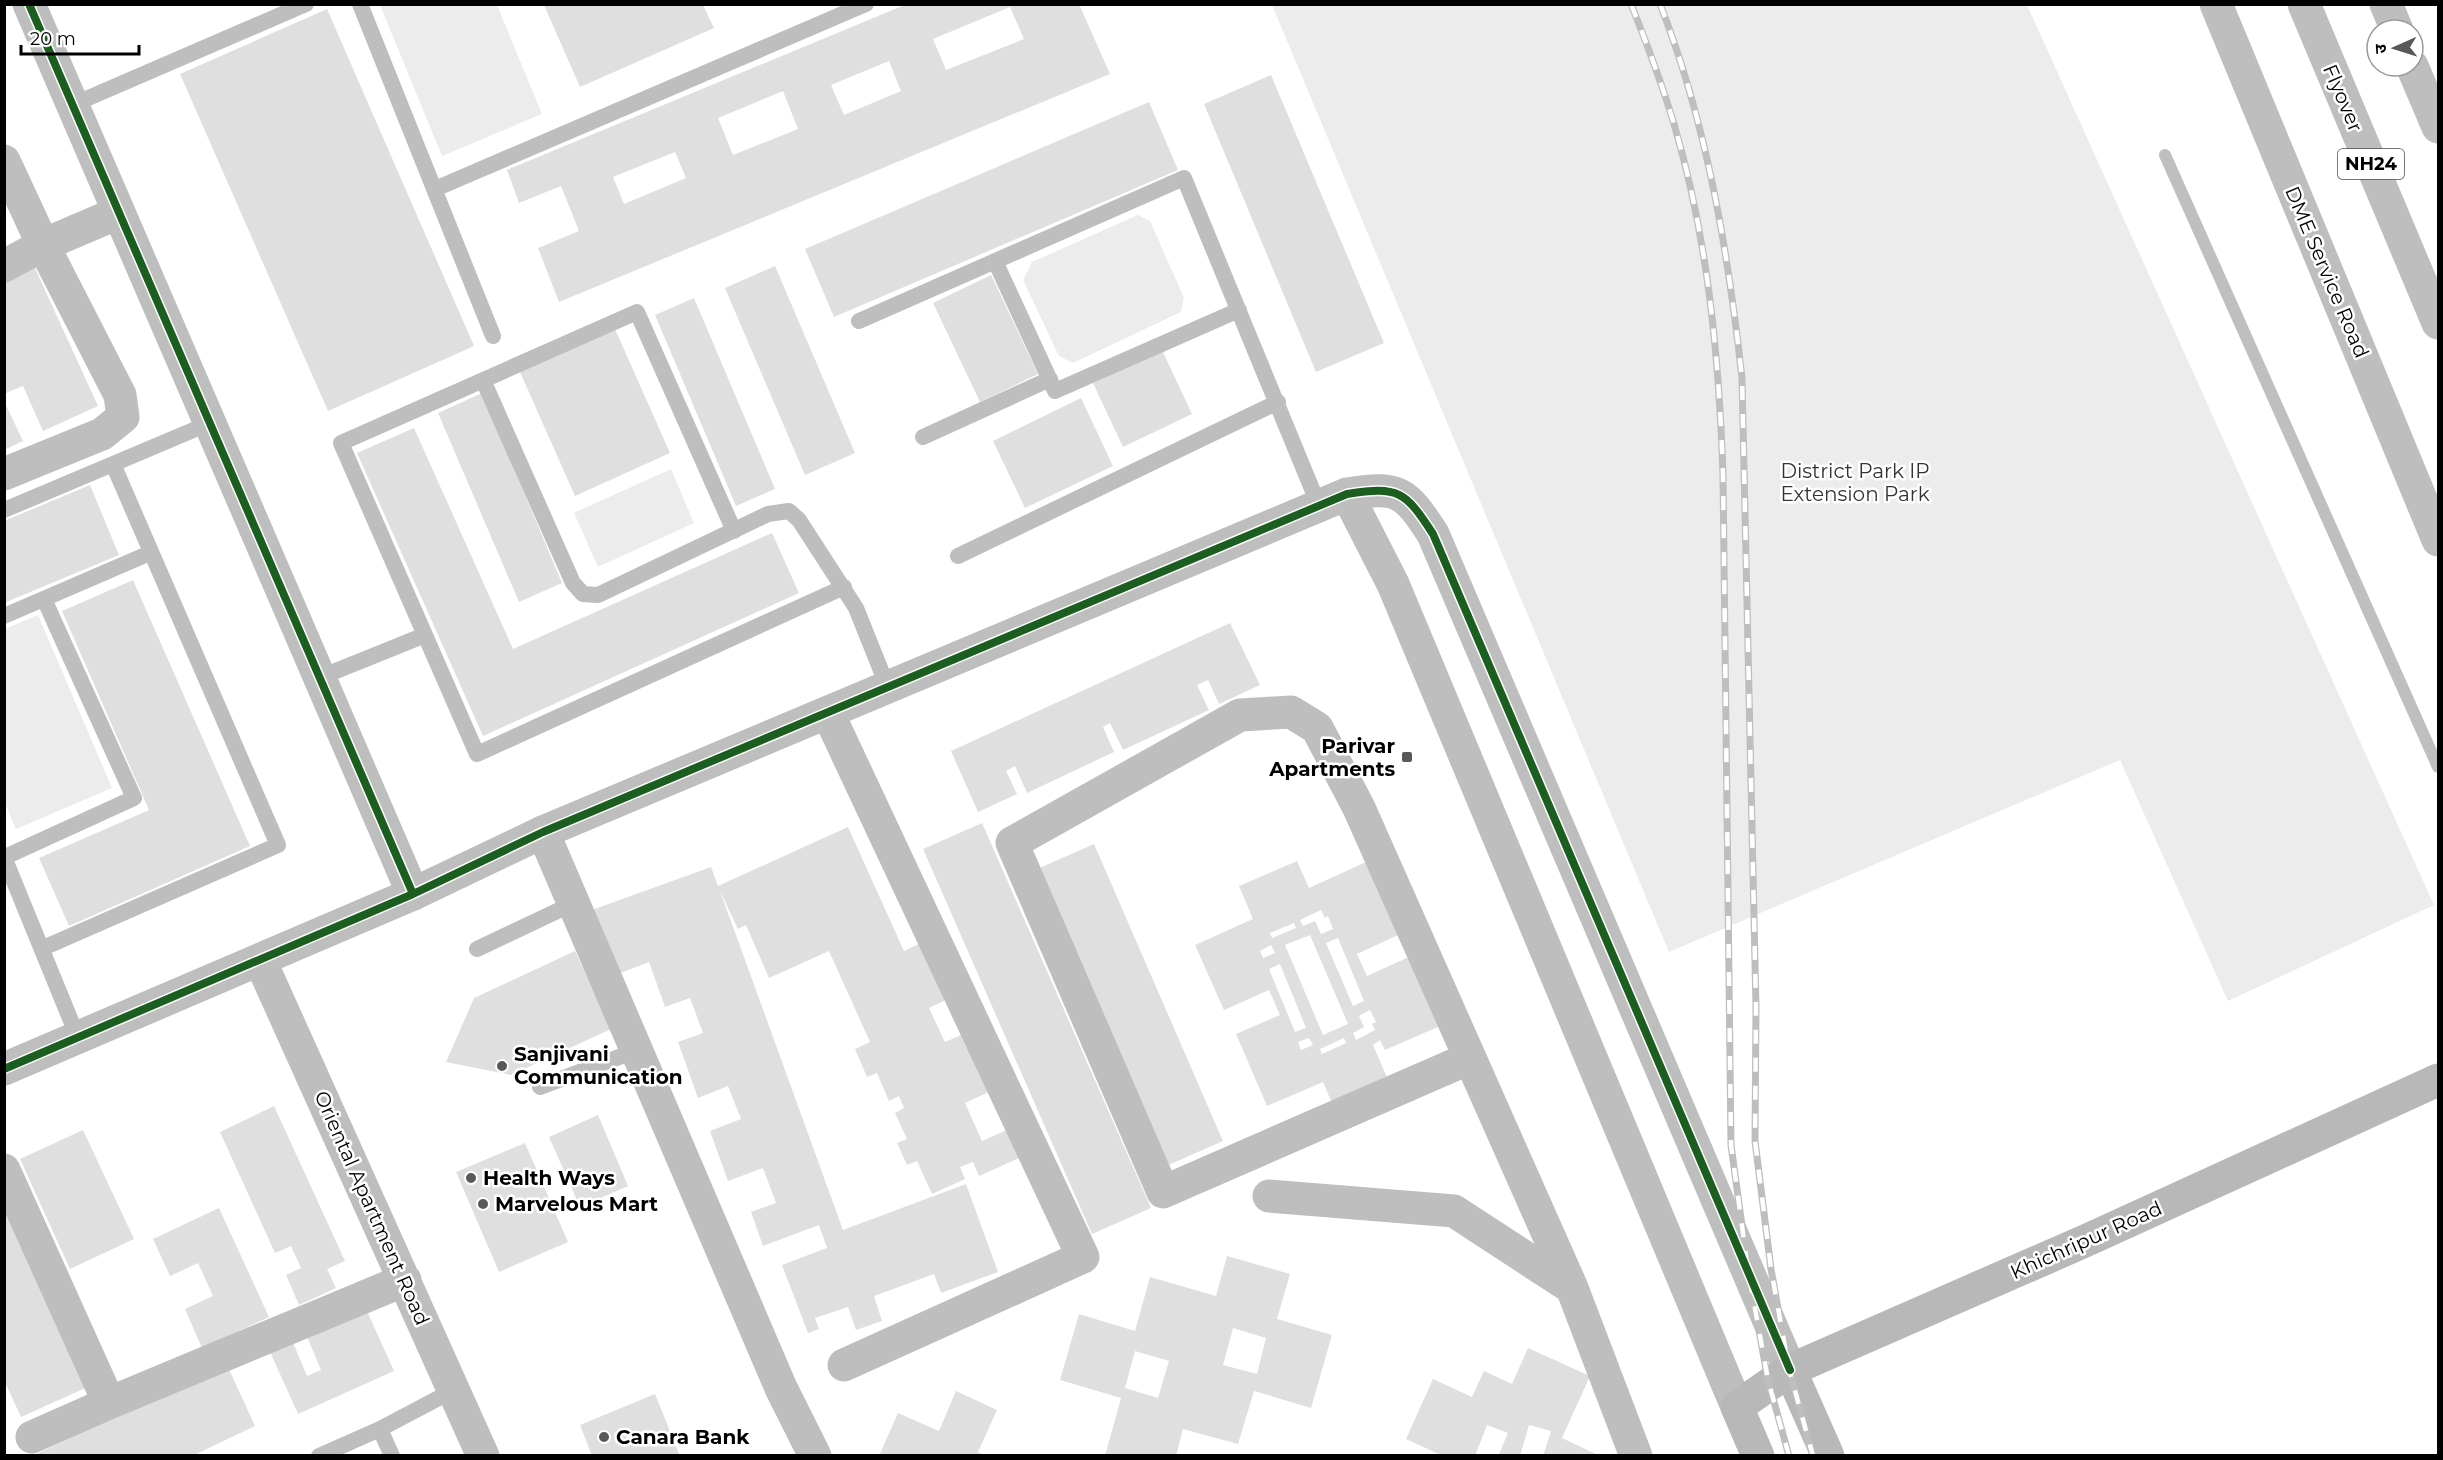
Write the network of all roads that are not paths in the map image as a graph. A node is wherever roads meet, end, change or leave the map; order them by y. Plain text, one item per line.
1 (29, 4) edge
2 (306, 4) edge
3 (360, 4) edge
4 (866, 4) edge
5 (2216, 4) edge
6 (2304, 4) edge
7 (2386, 4) edge
8 (2392, 18) edge
9 (2417, 78) edge
10 (72, 105) junction
11 (2439, 127) edge
12 (4, 161) edge
13 (435, 189) junction
14 (118, 213) junction
15 (43, 244) junction
16 (995, 261) junction
17 (4, 266) edge
18 (1239, 310) junction
19 (859, 321) dead end
20 (2439, 323) edge
21 (493, 336) dead end
22 (1050, 379) junction
23 (483, 380) junction
24 (1278, 402) junction
25 (210, 423) junction
26 (923, 438) dead end
27 (113, 464) junction
28 (4, 474) edge
29 (1333, 500) junction
30 (4, 510) edge
31 (734, 531) junction
32 (2439, 540) edge
33 (150, 553) junction
34 (958, 556) dead end
35 (844, 588) junction
36 (44, 599) junction
37 (4, 616) edge
38 (425, 635) junction
39 (321, 677) junction
40 (888, 688) junction
41 (828, 713) junction
42 (543, 832) junction
43 (5, 857) edge
44 (413, 894) junction
45 (572, 904) junction
46 (43, 948) junction
47 (477, 949) dead end
48 (260, 960) junction
49 (78, 1038) junction
50 (635, 1051) junction
51 (1470, 1058) junction
52 (4, 1069) edge
53 (2439, 1080) edge
54 (540, 1087) dead end
55 (4, 1170) edge
56 (1269, 1196) dead end
57 (405, 1280) junction
58 (1572, 1288) junction
59 (844, 1365) dead end
60 (1790, 1370) junction
61 (454, 1390) junction
62 (109, 1403) junction
63 (1737, 1407) junction
64 (380, 1429) junction
65 (32, 1437) dead end
66 (319, 1455) edge
67 (392, 1455) edge
68 (483, 1455) edge
69 (814, 1455) edge
70 (1636, 1455) edge
71 (1758, 1455) edge
72 (1828, 1455) edge

1 - 10 main road
2 - 10 lane
3 - 13 lane
4 - 13 lane
5 - 32 main road, DME Service Road
6 - 20 main road, Flyover / NH24
7 - 8 main road
9 - 11 main road
10 - 14 main road
12 - 15 main road
13 - 21 lane
14 - 15 main road
14 - 25 main road
15 - 17 main road
15 - 28 main road
16 - 18 lane
16 - 19 lane
16 - 22 lane
18 - 22 lane
18 - 24 lane
22 - 26 lane
23 - 31 lane
23 - 31 lane
23 - 38 lane
24 - 29 lane
24 - 34 lane
25 - 27 lane
25 - 39 main road
27 - 30 lane
27 - 33 lane
29 - 40 main road
29 - 60 main road
29 - 63 main road
31 - 35 lane
33 - 36 lane
33 - 46 lane
35 - 38 lane
35 - 40 lane
36 - 37 lane
36 - 43 lane
38 - 39 lane
39 - 44 main road
40 - 41 main road
41 - 42 main road
41 - 59 main road
42 - 44 main road
42 - 45 main road
43 - 46 lane
44 - 48 main road
45 - 47 lane
45 - 50 main road
46 - 49 lane
48 - 49 main road
48 - 57 main road, Oriental Apartment Road
49 - 52 main road
50 - 54 lane
50 - 69 main road
51 - 51 main road
51 - 58 main road
53 - 60 main road, Khichripur Road
55 - 62 main road
56 - 58 main road
57 - 61 main road, Oriental Apartment Road
57 - 62 main road
58 - 70 main road
60 - 63 main road, Khichripur Road
60 - 72 main road
61 - 64 lane
61 - 68 main road, Oriental Apartment Road
62 - 65 main road
63 - 71 main road
64 - 66 lane
64 - 67 lane

